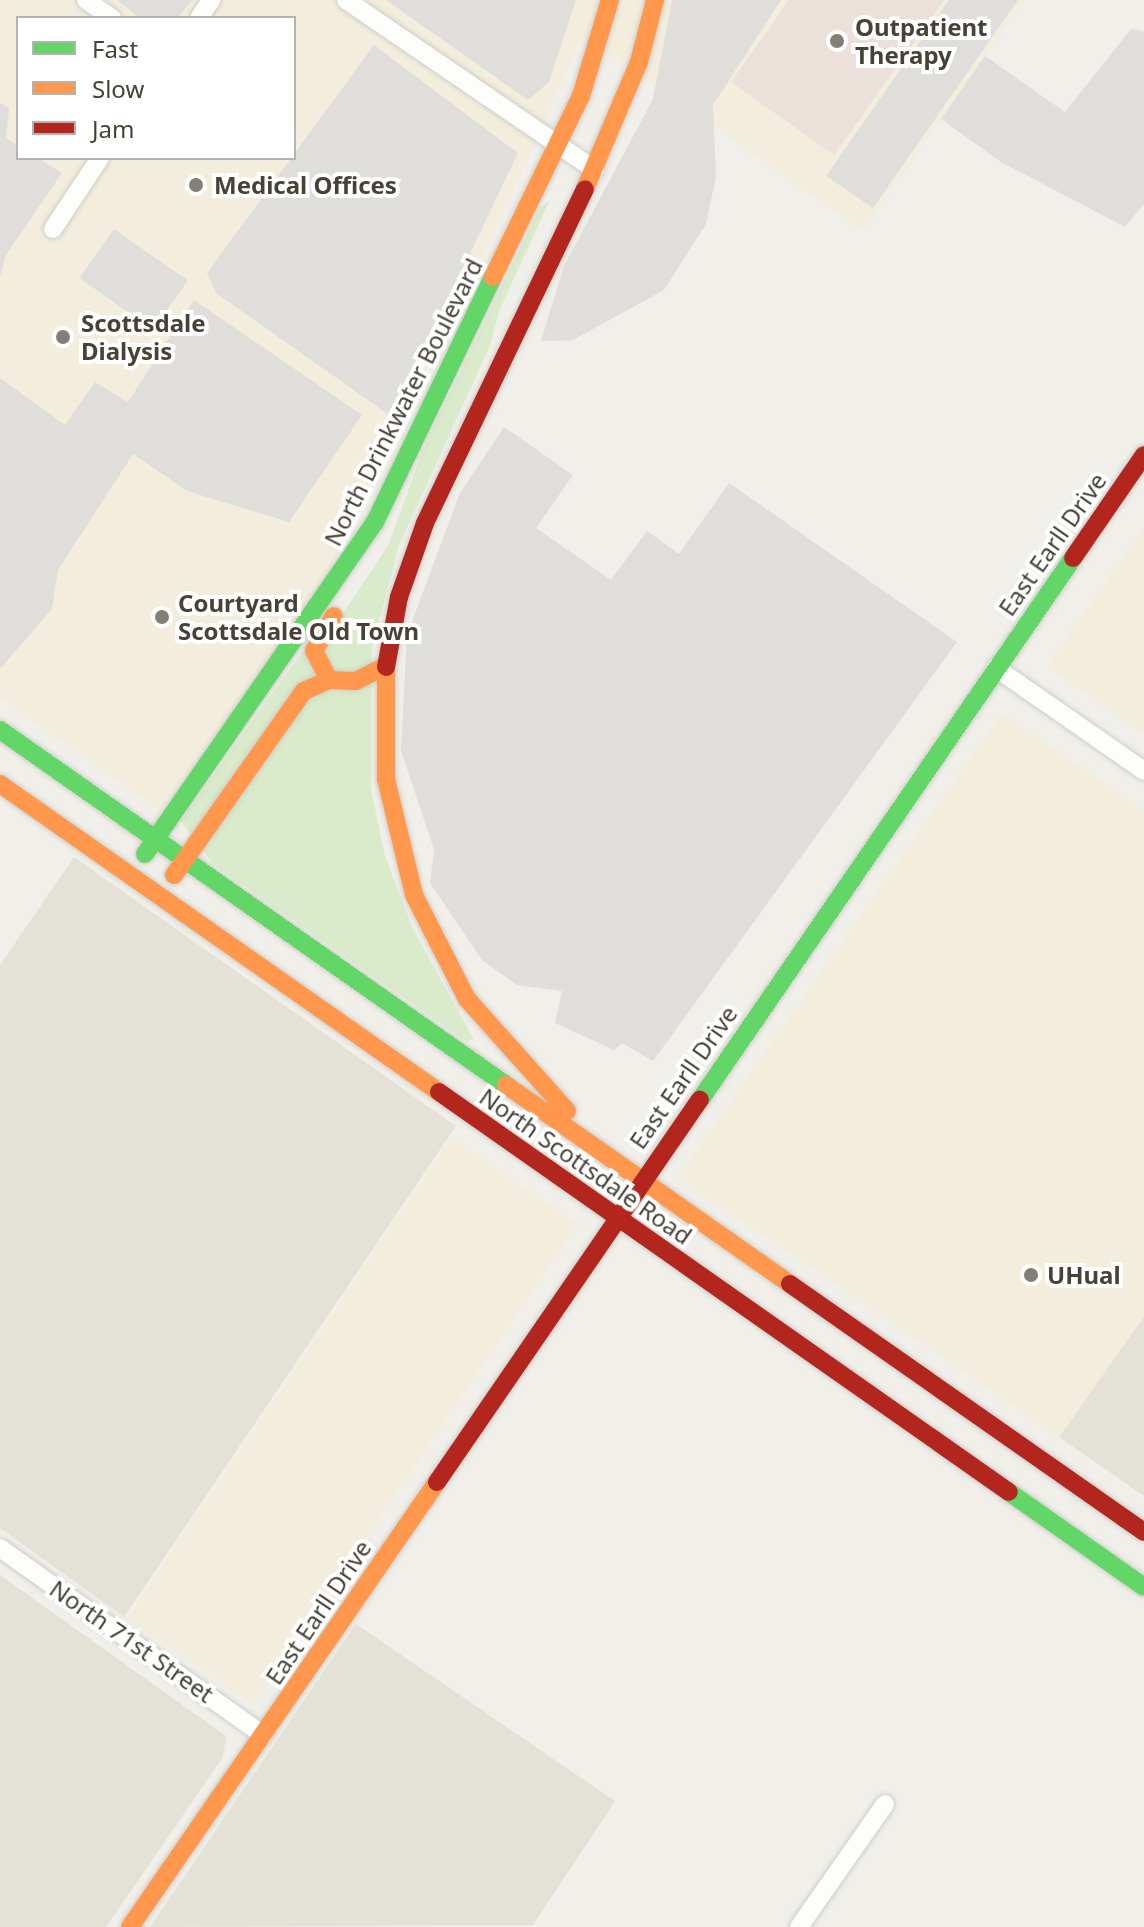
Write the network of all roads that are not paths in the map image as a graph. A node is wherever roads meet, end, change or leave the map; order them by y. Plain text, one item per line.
1 (86, 0) edge
2 (346, 0) edge
3 (610, 0) edge
4 (655, 0) edge
5 (109, 16) edge
6 (557, 146) junction
7 (99, 160) edge
8 (595, 170) junction
9 (53, 229) dead end
10 (1144, 455) edge
11 (384, 506) junction
12 (386, 666) junction
13 (996, 668) junction
14 (329, 680) junction
15 (0, 730) edge
16 (1144, 771) edge
17 (0, 784) edge
18 (155, 839) junction
19 (184, 860) junction
20 (130, 876) junction
21 (159, 896) junction
22 (608, 1152) junction
23 (643, 1177) junction
24 (616, 1215) junction
25 (1144, 1532) edge
26 (0, 1548) edge
27 (1144, 1587) edge
28 (263, 1735) junction
29 (885, 1804) dead end
30 (130, 1927) edge
31 (799, 1927) edge

1 - 5 street
2 - 6 street
3 - 6 main road, North Drinkwater Boulevard
4 - 8 main road
6 - 8 street
6 - 11 main road, North Drinkwater Boulevard
7 - 9 street
8 - 12 main road
10 - 13 main road, East Earll Drive
11 - 14 main road
11 - 18 main road, North Drinkwater Boulevard
12 - 14 main road
12 - 22 main road
13 - 16 street
13 - 23 main road, East Earll Drive
14 - 19 main road
15 - 18 main road, North Scottsdale Road
17 - 20 main road, North Scottsdale Road
18 - 19 main road, North Scottsdale Road
18 - 20 main road, North Drinkwater Boulevard
19 - 21 main road
19 - 22 main road, North Scottsdale Road
20 - 21 main road, North Scottsdale Road
21 - 24 main road, North Scottsdale Road
22 - 23 main road, North Scottsdale Road
23 - 24 main road, East Earll Drive
23 - 25 main road, North Scottsdale Road
24 - 27 main road, North Scottsdale Road
24 - 28 main road, East Earll Drive
26 - 28 street, North 71st Street
28 - 30 main road, East Earll Drive
29 - 31 street

